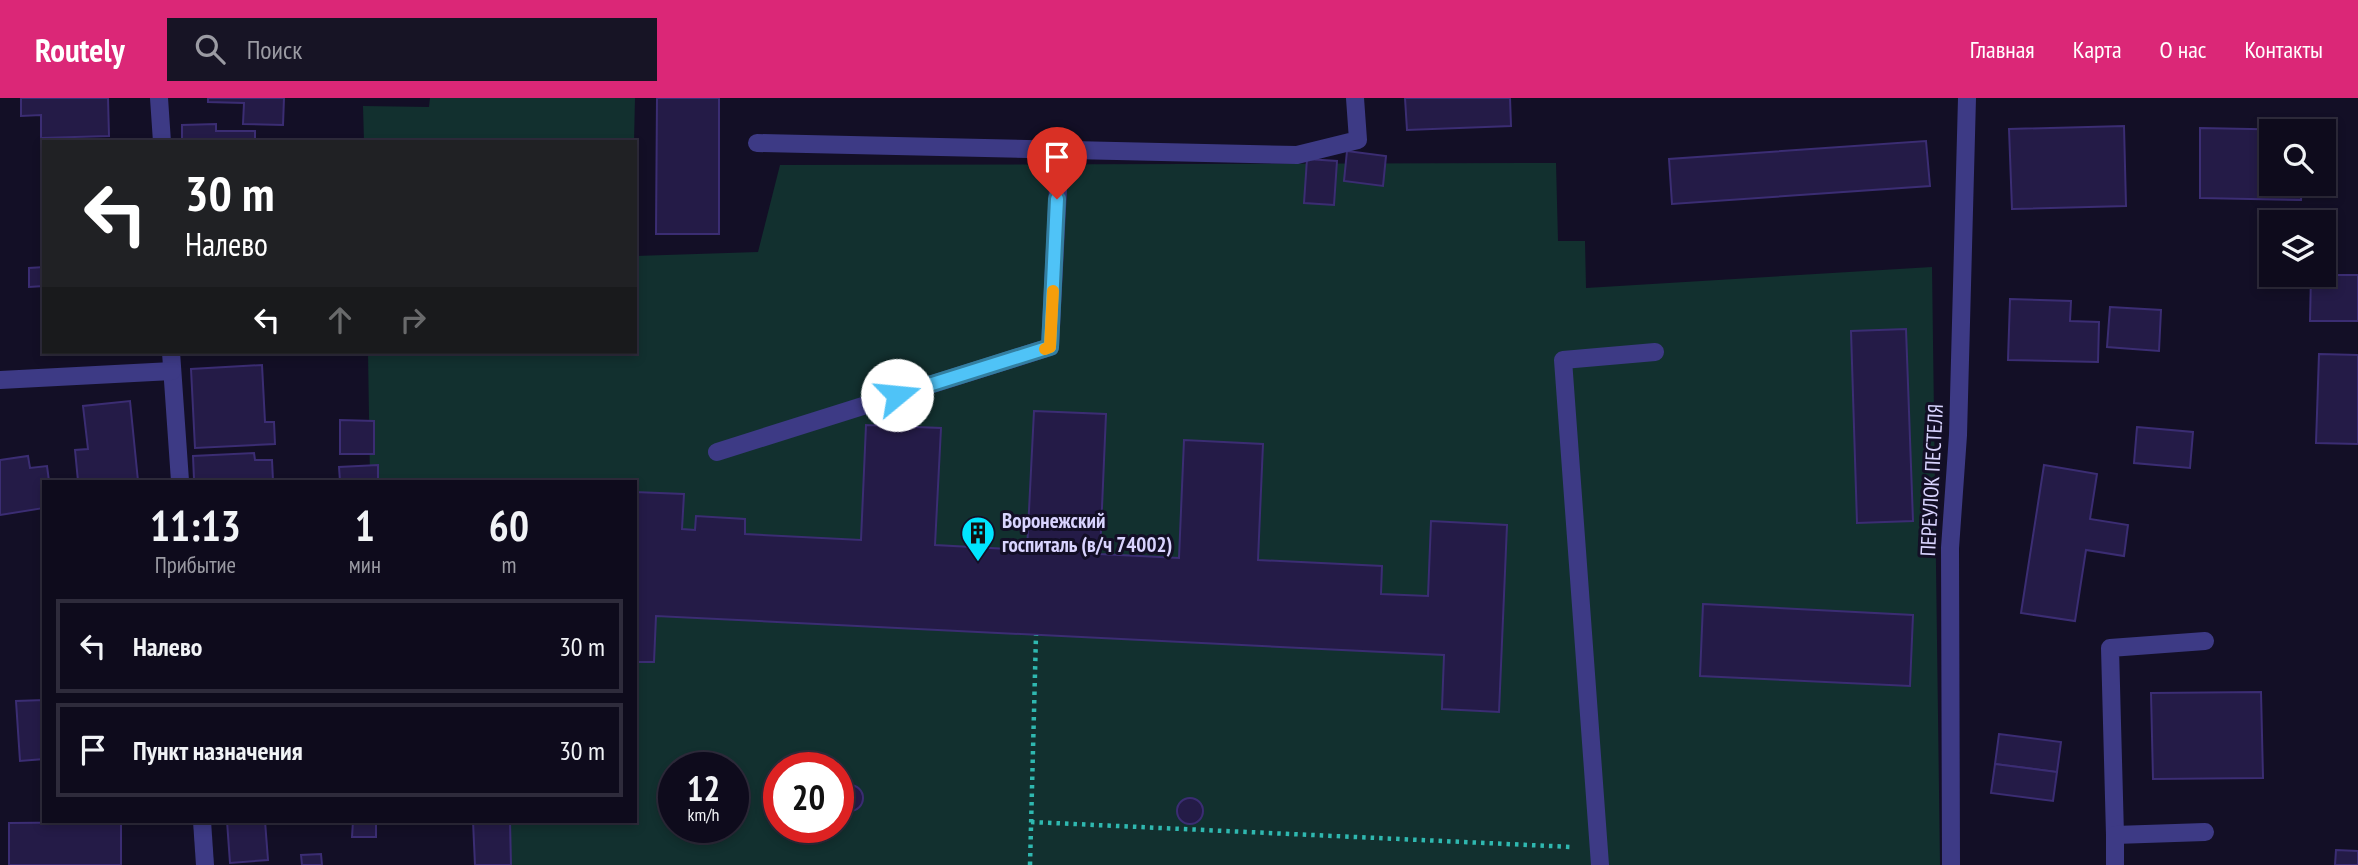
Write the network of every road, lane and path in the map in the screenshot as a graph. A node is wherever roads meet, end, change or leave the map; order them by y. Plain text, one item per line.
1 (159, 98) edge
2 (1355, 98) edge
3 (1967, 98) edge
4 (162, 140) edge
5 (757, 142) dead end
6 (1060, 149) junction
7 (1655, 352) dead end
8 (171, 354) edge
9 (172, 371) junction
10 (0, 380) edge
11 (717, 452) dead end
12 (180, 480) edge
13 (1037, 635) dead end
14 (2204, 641) dead end
15 (1031, 821) junction
16 (202, 823) edge
17 (2205, 831) dead end
18 (2115, 835) junction
19 (1599, 857) edge
20 (205, 865) edge
21 (1030, 865) edge
22 (1951, 865) edge
23 (2115, 865) edge

1 - 4 street
2 - 6 street
3 - 22 street, ПЕРЕУЛОК ПЕСТЕЛЯ
5 - 6 street
6 - 11 street
7 - 19 street
8 - 9 street
9 - 10 street
9 - 12 street
13 - 15 path
14 - 18 street
15 - 19 path
15 - 21 path
16 - 20 street
17 - 18 street
18 - 23 street

